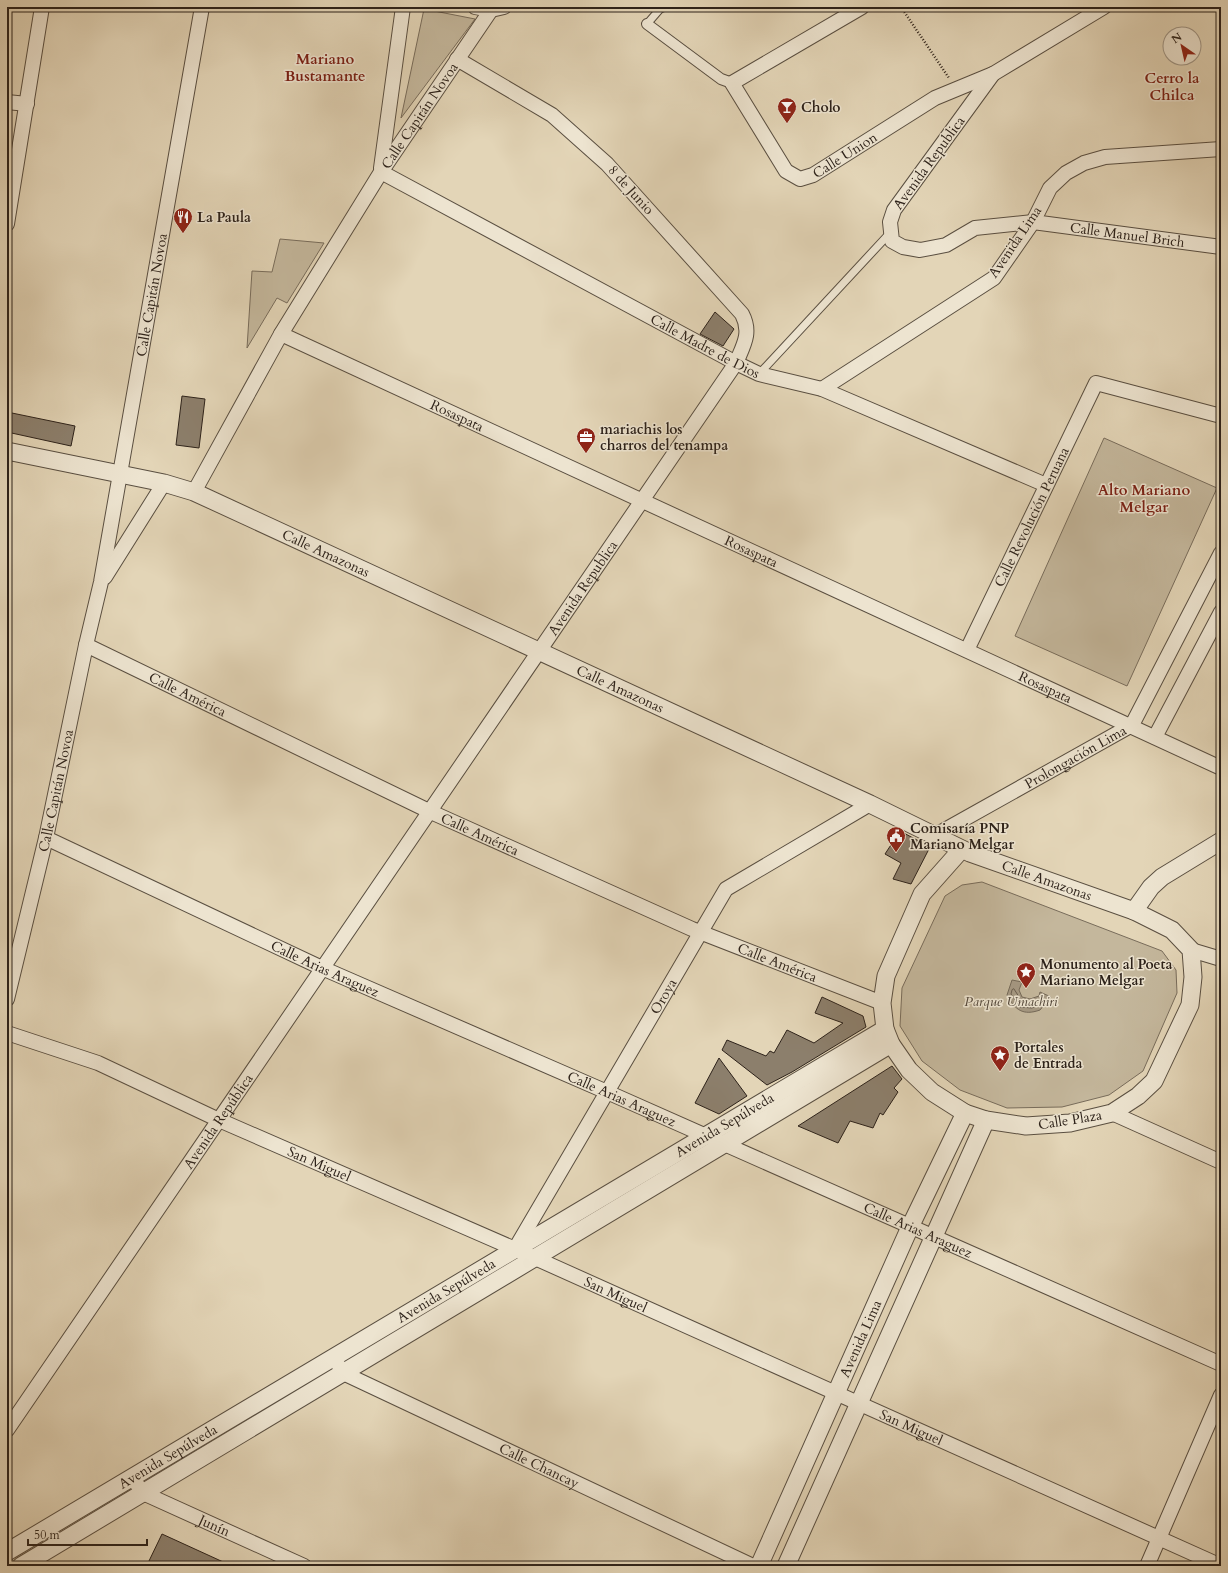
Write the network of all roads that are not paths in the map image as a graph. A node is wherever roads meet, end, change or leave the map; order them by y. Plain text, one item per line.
1 (42, 7) edge
2 (202, 7) edge
3 (403, 7) edge
4 (475, 7) edge
5 (666, 7) edge
6 (862, 7) edge
7 (1104, 7) edge
8 (498, 8) edge
9 (647, 24) joint
10 (457, 59) junction
11 (993, 74) junction
12 (732, 83) junction
13 (7, 102) edge
14 (26, 104) junction
15 (1221, 149) edge
16 (381, 172) junction
17 (7, 222) edge
18 (1033, 222) junction
19 (890, 233) junction
20 (1221, 247) edge
21 (281, 334) junction
22 (736, 364) junction
23 (759, 374) junction
24 (822, 389) junction
25 (1221, 416) edge
26 (7, 451) edge
27 (120, 474) junction
28 (164, 483) junction
29 (1046, 485) junction
30 (194, 492) junction
31 (642, 501) junction
32 (1221, 553) edge
33 (101, 582) junction
34 (1221, 612) edge
35 (86, 645) junction
36 (967, 650) junction
37 (539, 652) junction
38 (1132, 726) junction
39 (1154, 737) junction
40 (1221, 768) edge
41 (870, 804) junction
42 (430, 812) junction
43 (934, 836) junction
44 (46, 838) junction
45 (1221, 841) edge
46 (961, 850) junction
47 (1134, 911) junction
48 (700, 933) junction
49 (1191, 950) junction
50 (1221, 959) edge
51 (322, 968) junction
52 (7, 999) edge
53 (882, 1003) junction
54 (7, 1033) edge
55 (888, 1036) junction
56 (607, 1092) junction
57 (965, 1113) junction
58 (1112, 1113) junction
59 (219, 1120) junction
60 (986, 1120) junction
61 (706, 1136) junction
62 (724, 1144) junction
63 (1221, 1162) edge
64 (910, 1228) junction
65 (932, 1237) junction
66 (515, 1249) junction
67 (534, 1258) junction
68 (333, 1357) junction
69 (1221, 1364) edge
70 (343, 1372) junction
71 (837, 1393) junction
72 (1221, 1395) edge
73 (860, 1403) junction
74 (7, 1430) edge
75 (132, 1477) junction
76 (143, 1493) junction
77 (1160, 1538) junction
78 (7, 1552) edge
79 (21, 1566) edge
80 (304, 1566) edge
81 (753, 1566) edge
82 (759, 1566) edge
83 (786, 1566) edge
84 (1147, 1566) edge
85 (1221, 1566) edge

1 - 14 street
2 - 27 street, Calle Capitán Novoa
3 - 16 street
4 - 8 street
5 - 9 lane
6 - 12 street
7 - 11 street, Avenida Republica
8 - 10 street, Calle Capitán Novoa
9 - 12 street
10 - 16 street, Calle Capitán Novoa
10 - 22 street, 8 de Junio
11 - 12 street, Calle Union
11 - 19 street, Avenida Republica
13 - 14 street
14 - 17 street
15 - 18 street, Avenida Lima
16 - 21 street, Calle Capitán Novoa
16 - 22 street, Calle Madre de Dios
18 - 19 street
18 - 20 street, Calle Manuel Brich
18 - 24 street, Avenida Lima
19 - 23 lane
21 - 30 street, Calle Capitán Novoa
21 - 31 street, Rosaspata
22 - 23 street, Calle Madre de Dios
22 - 31 street, Avenida Republica
23 - 24 street, Calle Madre de Dios
24 - 29 street, Calle Madre de Dios
25 - 29 street, Calle Revolución Peruana
26 - 27 street, Calle Amazonas
27 - 28 street, Calle Amazonas
27 - 33 street, Calle Capitán Novoa
28 - 30 street, Calle Amazonas
28 - 33 street, Calle Capitán Novoa
29 - 36 street, Calle Revolución Peruana
30 - 37 street, Calle Amazonas
31 - 36 street, Rosaspata
31 - 37 street, Avenida Republica
32 - 38 street, Prolongación Lima
33 - 35 street, Calle Capitán Novoa
34 - 39 street
35 - 42 street, Calle América
35 - 44 street, Calle Capitán Novoa
36 - 38 street, Rosaspata
37 - 41 street, Calle Amazonas
37 - 42 street, Avenida Republica
38 - 39 street, Rosaspata
38 - 43 street, Prolongación Lima
39 - 40 street, Rosaspata
41 - 43 street, Calle Amazonas
41 - 48 street, Oroya
42 - 48 street, Calle América
42 - 51 street, Avenida República
43 - 46 street, Calle Amazonas
44 - 51 street, Calle Arias Araguez
44 - 52 street, Calle Capitán Novoa
45 - 47 street
46 - 47 street, Calle Amazonas
46 - 53 street, Calle Plaza
47 - 49 street, Calle Amazonas
48 - 53 street, Calle América
48 - 56 street, Oroya
49 - 50 street, Calle Amazonas
49 - 58 street, Calle Plaza
51 - 56 street, Calle Arias Araguez
51 - 59 street, Avenida República
53 - 55 street, Calle Plaza
54 - 59 street, San Miguel
55 - 57 street, Calle Plaza
55 - 61 street, Avenida Sepúlveda
55 - 62 street, Avenida Sepúlveda
56 - 61 street, Calle Arias Araguez
56 - 66 street, Oroya
57 - 60 street, Calle Plaza
57 - 64 street, Avenida Lima
58 - 60 street, Calle Plaza
58 - 63 street
59 - 66 street, San Miguel
59 - 74 street, Avenida República
60 - 65 street, Avenida Lima
61 - 62 street, Calle Arias Araguez
61 - 66 street, Avenida Sepúlveda
62 - 64 street, Calle Arias Araguez
62 - 67 street, Avenida Sepúlveda
64 - 65 street, Calle Arias Araguez
64 - 71 street, Avenida Lima
65 - 69 street, Calle Arias Araguez
65 - 73 street, Avenida Lima
66 - 67 street, San Miguel
66 - 68 street, Avenida Sepúlveda
67 - 70 street, Avenida Sepúlveda
67 - 71 street, San Miguel
68 - 70 street
68 - 75 street, Avenida Sepúlveda
70 - 76 street, Avenida Sepúlveda
70 - 81 street, Calle Chancay
71 - 73 street, San Miguel
71 - 82 street, Avenida Lima
72 - 77 street
73 - 77 street, San Miguel
73 - 83 street, Avenida Lima
75 - 76 street
75 - 78 street, Avenida Sepúlveda
76 - 79 street, Avenida Sepúlveda
76 - 80 street, Junín
77 - 84 street
77 - 85 street, San Miguel

